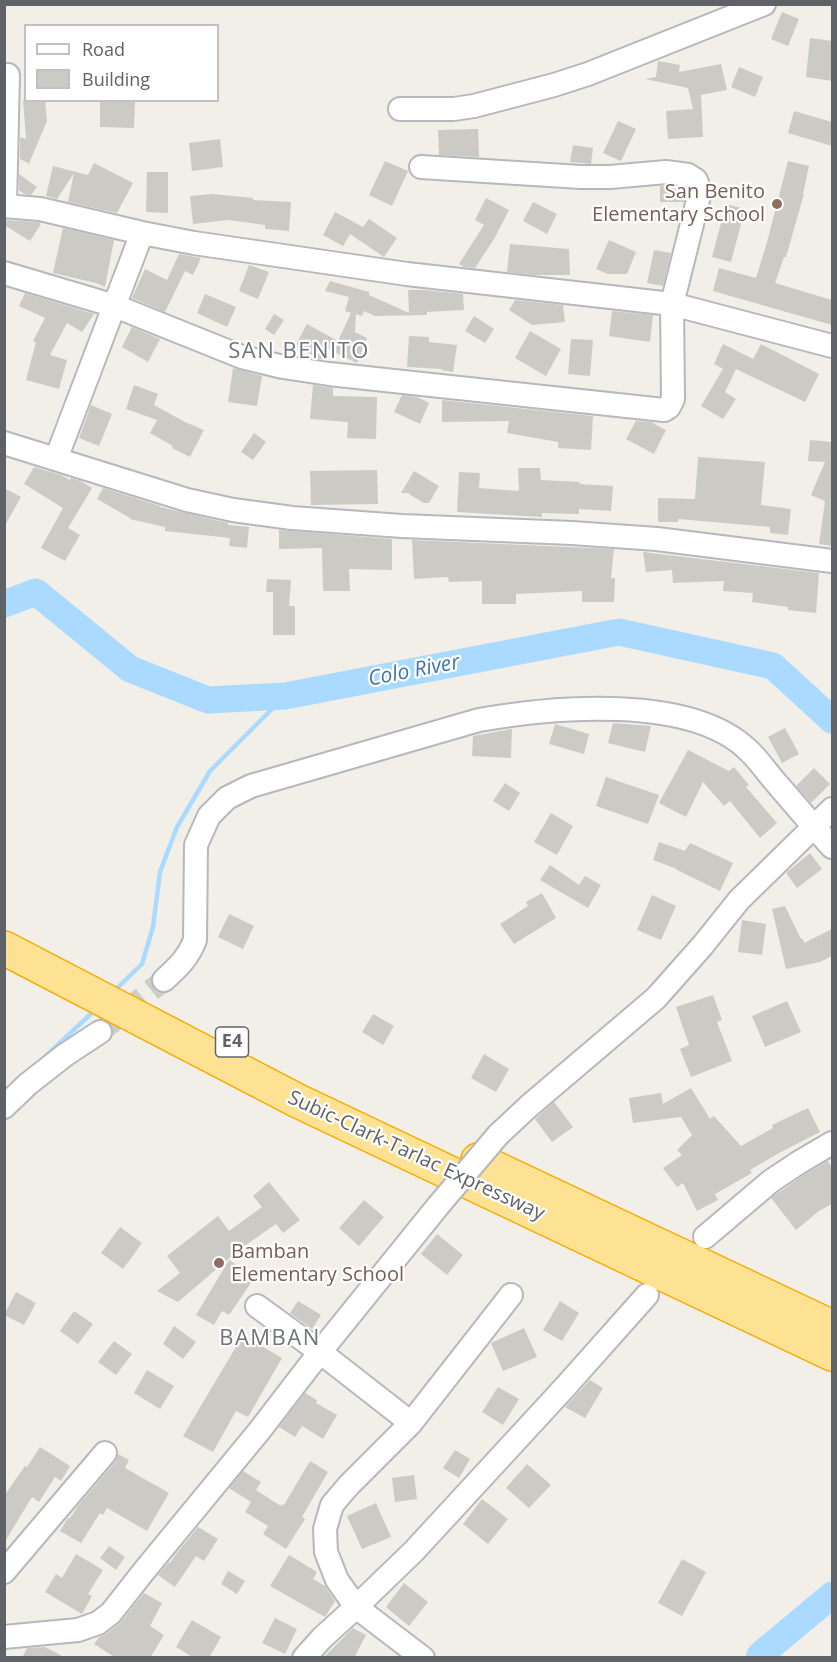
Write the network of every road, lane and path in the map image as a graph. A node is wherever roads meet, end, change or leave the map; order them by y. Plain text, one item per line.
1 (764, 4) edge
2 (8, 75) dead end
3 (400, 109) dead end
4 (421, 167) dead end
5 (5, 206) edge
6 (142, 233) junction
7 (4, 273) edge
8 (672, 304) junction
9 (115, 306) junction
10 (832, 346) edge
11 (4, 443) edge
12 (56, 459) junction
13 (832, 561) edge
14 (832, 809) edge
15 (814, 826) junction
16 (832, 847) edge
17 (4, 923) edge
18 (4, 948) edge
19 (164, 980) tunnel mouth
20 (100, 1032) tunnel mouth
21 (4, 1107) edge
22 (832, 1143) edge
23 (705, 1237) dead end
24 (511, 1295) dead end
25 (647, 1295) dead end
26 (257, 1306) dead end
27 (832, 1327) edge
28 (320, 1352) junction
29 (832, 1354) edge
30 (411, 1424) junction
31 (105, 1453) dead end
32 (4, 1572) edge
33 (356, 1607) junction
34 (4, 1637) edge
35 (304, 1658) edge
36 (423, 1658) edge

1 - 3 street
2 - 5 street
4 - 8 street
5 - 6 street
6 - 8 street
6 - 9 street
7 - 9 street
8 - 9 street
8 - 10 street
9 - 12 street
11 - 12 street
12 - 13 street
14 - 15 street
15 - 16 street
15 - 19 street
15 - 28 street, bridge
17 - 27 highway, Subic-Clark-Tarlac Expressway / E4
18 - 29 highway, Subic-Clark-Tarlac Expressway / E4
20 - 21 street
22 - 23 street
24 - 30 street
25 - 33 street
26 - 28 street
28 - 30 street
28 - 34 street
30 - 33 street
31 - 32 street
33 - 35 street
33 - 36 street

